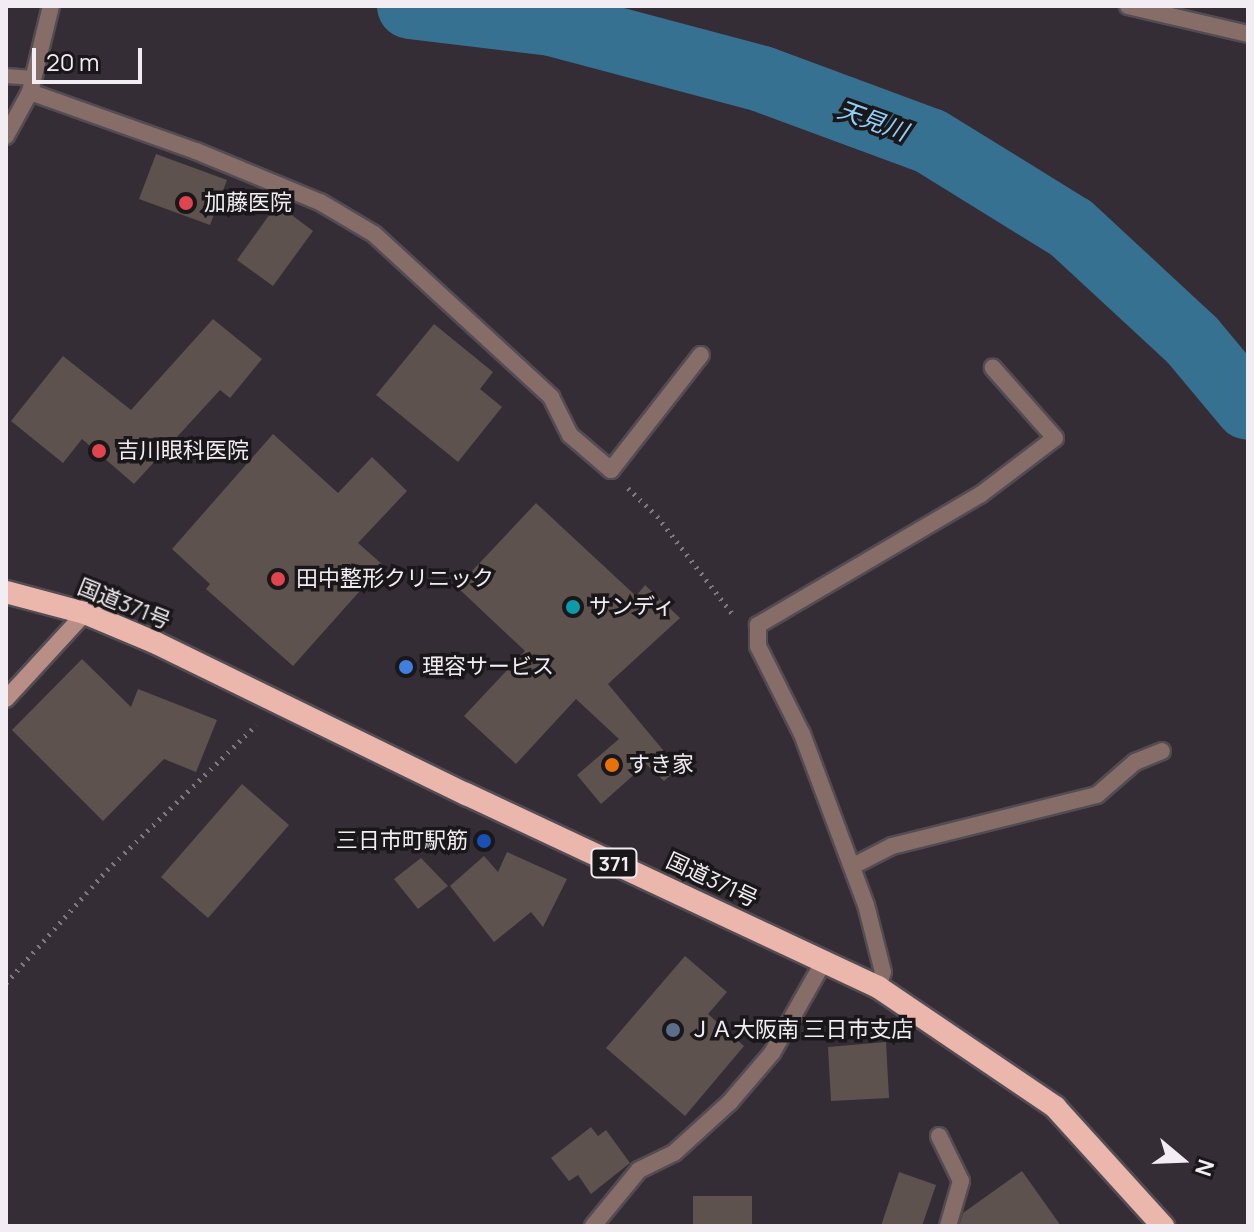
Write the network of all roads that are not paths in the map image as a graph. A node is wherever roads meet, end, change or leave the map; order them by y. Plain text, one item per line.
1 (51, 6) edge
2 (1128, 6) edge
3 (1248, 34) edge
4 (6, 76) edge
5 (32, 85) junction
6 (6, 136) edge
7 (701, 355) dead end
8 (993, 368) dead end
9 (6, 592) edge
10 (85, 613) junction
11 (6, 699) edge
12 (1162, 751) dead end
13 (853, 866) junction
14 (824, 961) junction
15 (878, 987) junction
16 (939, 1136) dead end
17 (593, 1226) edge
18 (948, 1226) edge
19 (1163, 1226) edge

1 - 5 street
2 - 3 street
4 - 5 lane
5 - 6 street
5 - 7 street
8 - 13 street
9 - 10 highway, 国道371号 / 371
10 - 11 main road
10 - 14 highway, 国道371号 / 371
12 - 13 street
13 - 15 street
14 - 15 highway, 国道371号 / 371
14 - 17 street
15 - 19 highway, 国道371号 / 371
16 - 18 street

